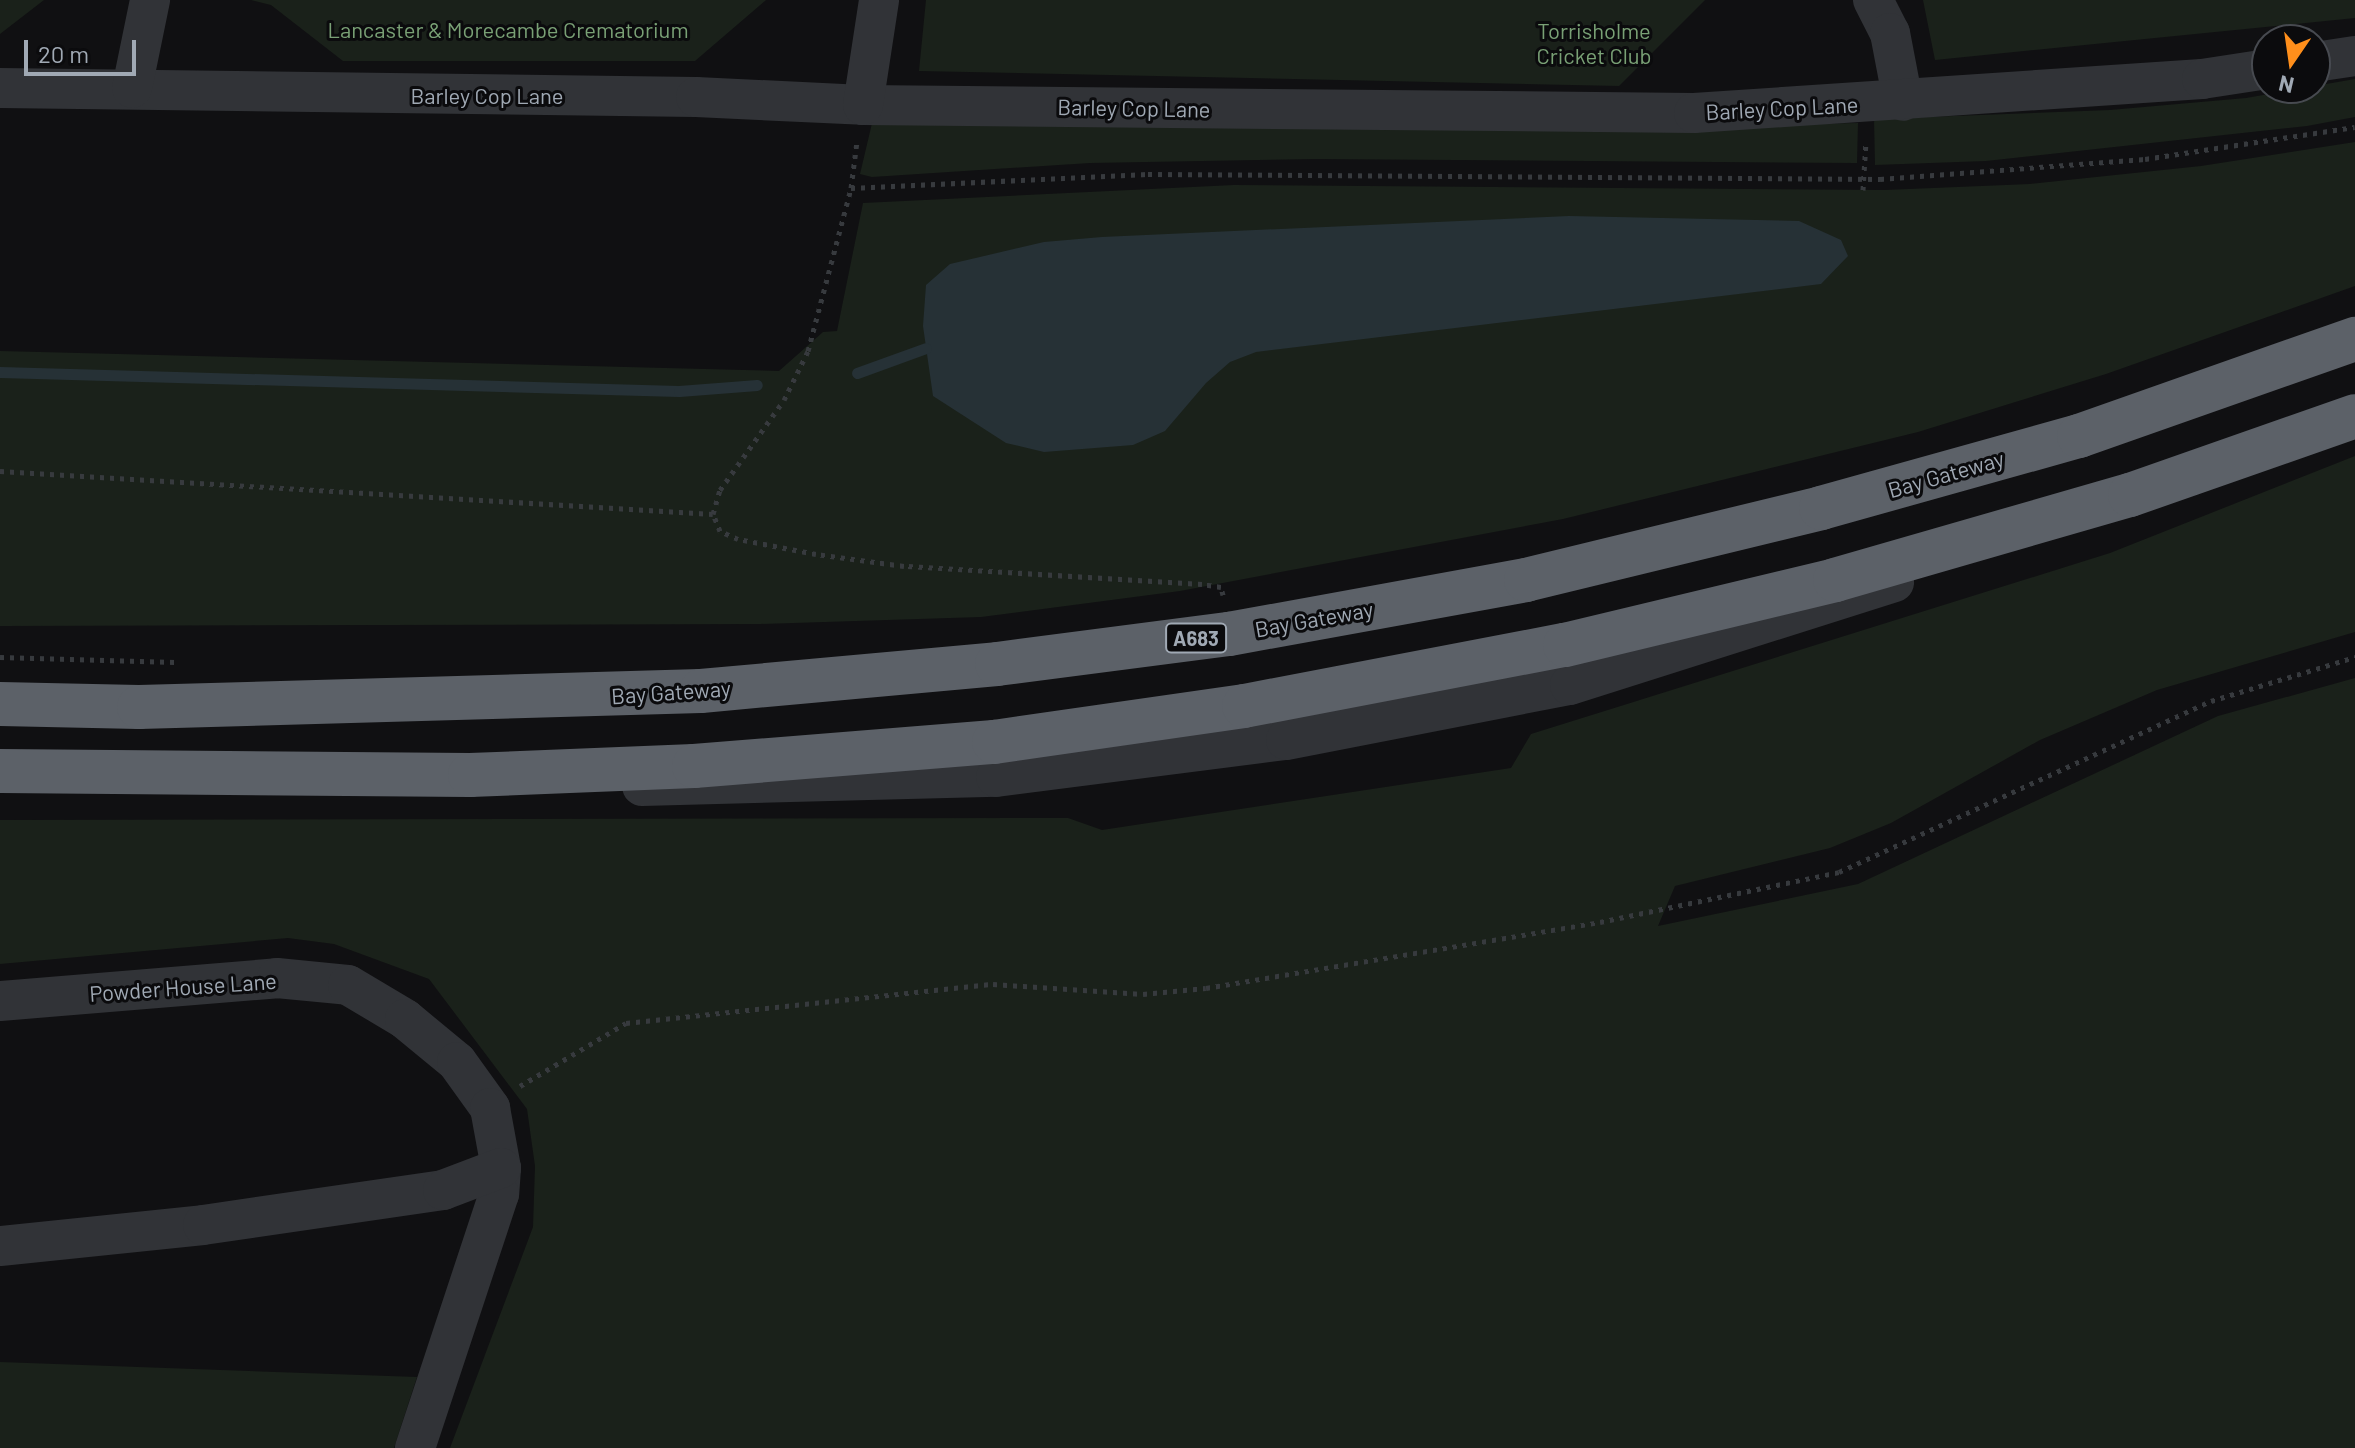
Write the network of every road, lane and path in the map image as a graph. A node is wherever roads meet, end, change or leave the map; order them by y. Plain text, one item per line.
1 (150, 0) edge
2 (879, 0) edge
3 (1873, 0) edge
4 (2355, 56) edge
5 (2331, 60) edge
6 (2251, 70) edge
7 (0, 88) edge
8 (132, 88) junction
9 (1884, 103) junction
10 (863, 105) junction
11 (2355, 127) edge
12 (1866, 179) junction
13 (1863, 190) dead end
14 (2355, 339) edge
15 (2355, 416) edge
16 (0, 471) edge
17 (713, 514) junction
18 (1239, 593) dead end
19 (1223, 596) junction
20 (1208, 598) dead end
21 (0, 657) edge
22 (2355, 657) edge
23 (188, 662) dead end
24 (0, 704) edge
25 (0, 771) edge
26 (0, 1001) edge
27 (481, 1096) junction
28 (501, 1168) junction
29 (0, 1246) edge
30 (415, 1448) edge

1 - 8 street
2 - 10 street
3 - 9 street
4 - 5 street
6 - 9 street, Barley Cop Lane
7 - 8 street, Barley Cop Lane
8 - 10 street, Barley Cop Lane
9 - 10 street, Barley Cop Lane
9 - 12 path
11 - 12 path
12 - 13 path
12 - 17 path
14 - 24 highway, Bay Gateway / A683
15 - 25 highway
16 - 17 path
17 - 19 path
18 - 19 path
19 - 20 path
21 - 23 path
22 - 27 path
26 - 27 street, Powder House Lane
27 - 28 street, Powder House Lane
28 - 29 street
28 - 30 street, Powder House Lane

